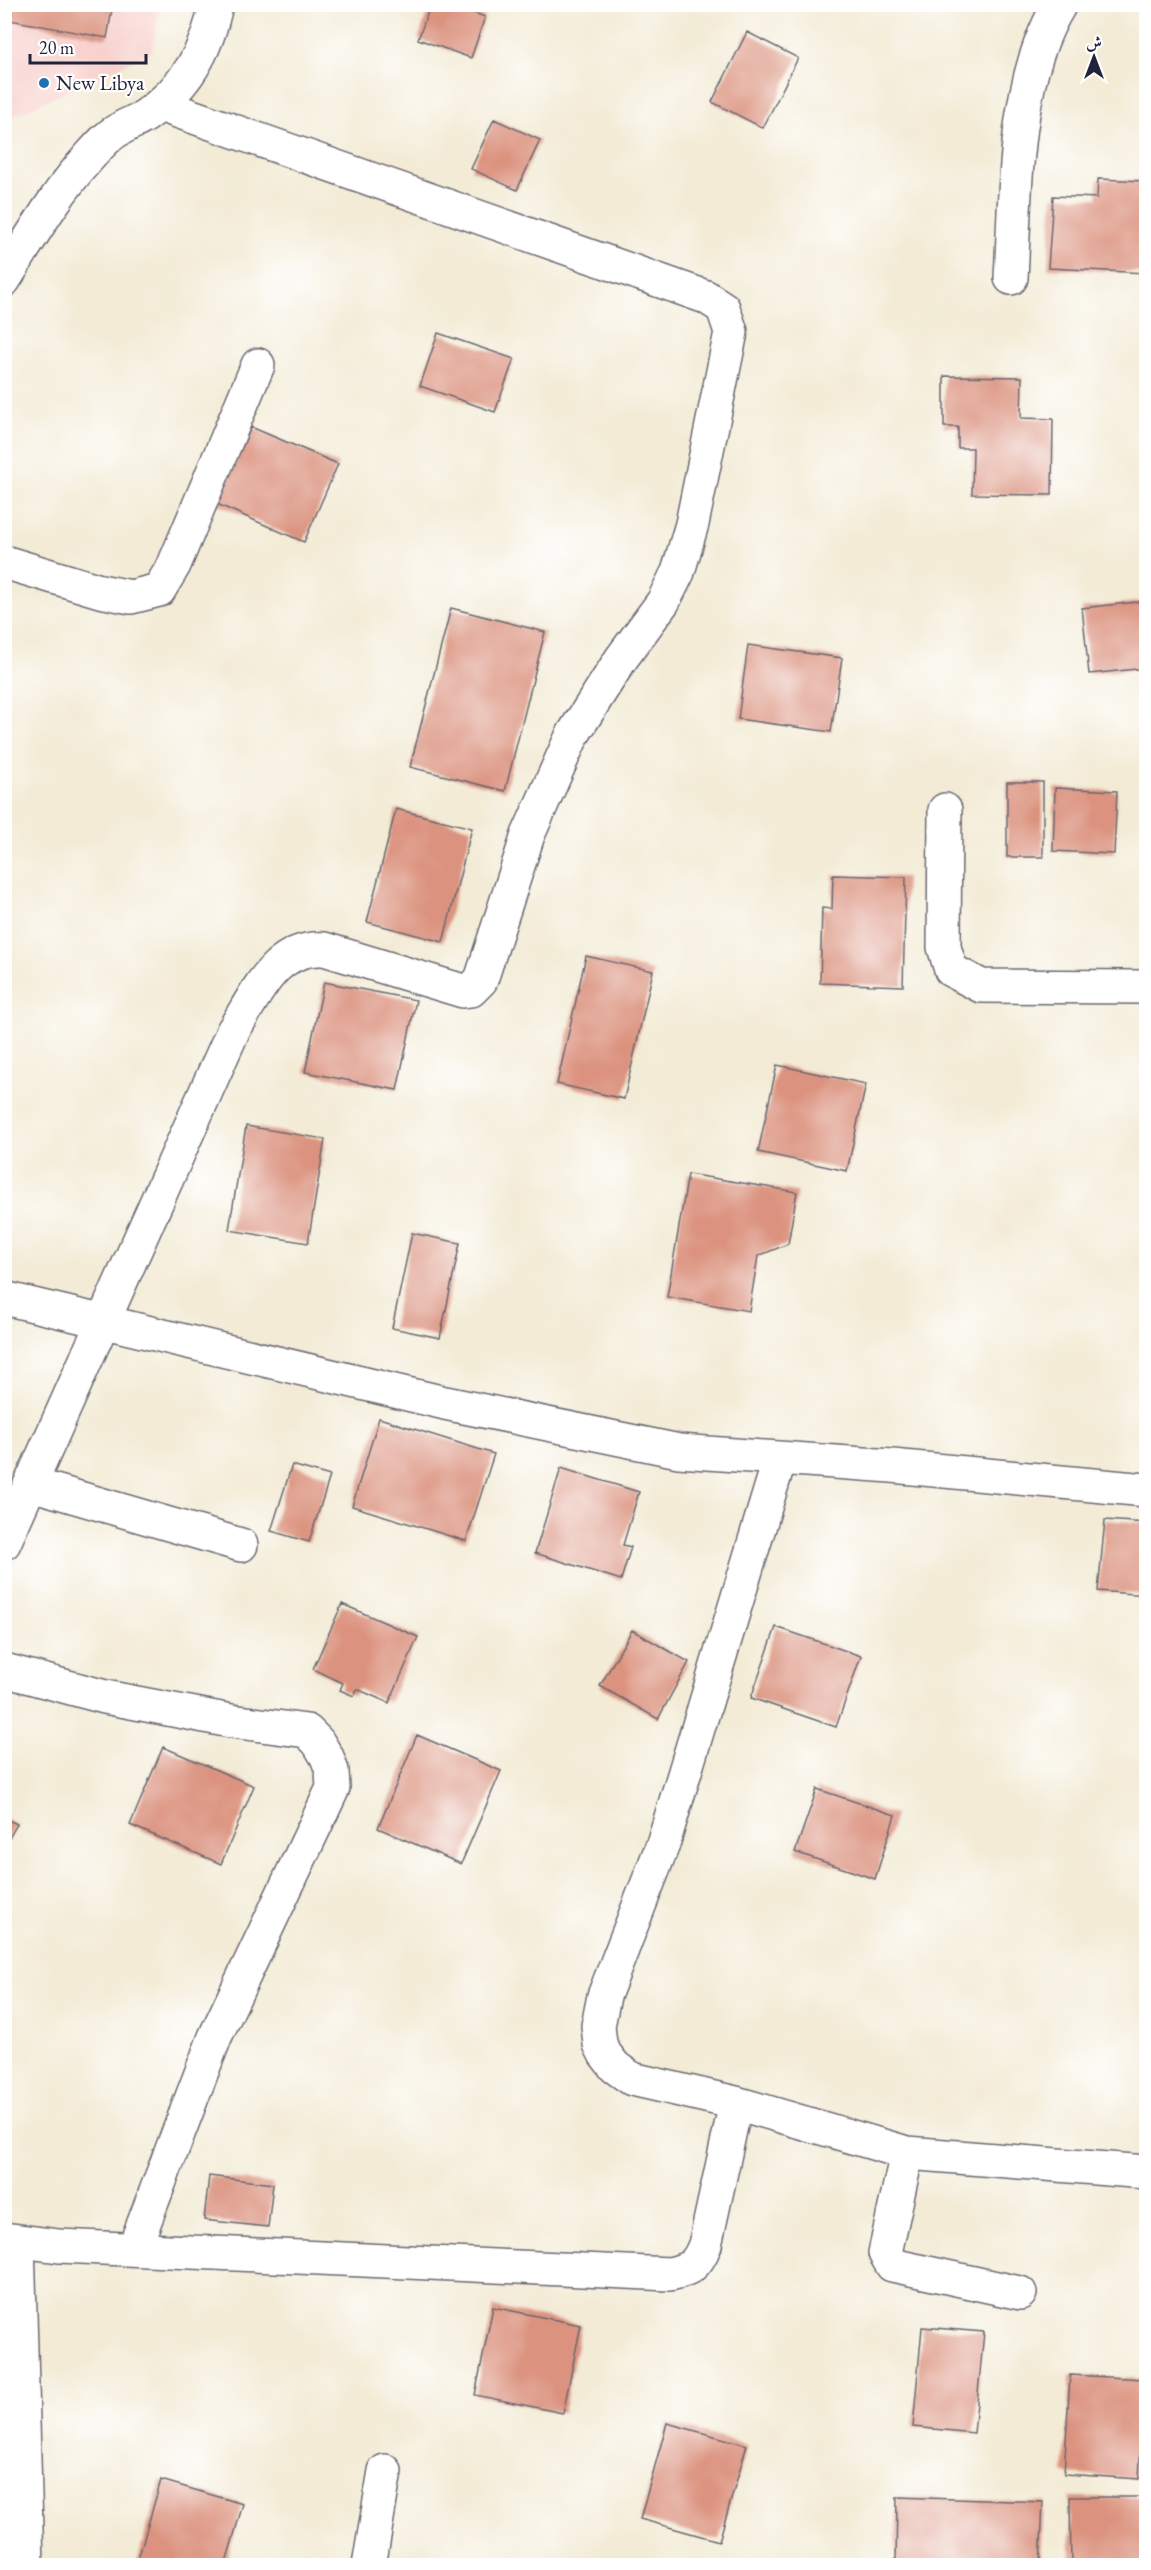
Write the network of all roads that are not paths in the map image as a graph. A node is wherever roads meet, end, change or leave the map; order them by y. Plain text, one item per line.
1 (216, 4) edge
2 (1060, 4) edge
3 (160, 105) junction
4 (1011, 278) dead end
5 (4, 280) edge
6 (258, 365) dead end
7 (4, 562) edge
8 (945, 810) dead end
9 (1146, 987) edge
10 (4, 1298) edge
11 (105, 1323) junction
12 (780, 1458) junction
13 (31, 1484) junction
14 (1146, 1490) edge
15 (4, 1543) edge
16 (242, 1545) dead end
17 (4, 1670) edge
18 (736, 2103) junction
19 (907, 2152) junction
20 (1146, 2172) edge
21 (11, 2240) edge
22 (134, 2249) junction
23 (1020, 2293) dead end
24 (385, 2471) dead end
25 (27, 2565) edge
26 (369, 2565) edge

1 - 3 street
2 - 4 street
3 - 5 street
3 - 11 street
6 - 7 street
8 - 9 street
10 - 11 street
11 - 12 street
11 - 13 street
12 - 14 street
12 - 18 street
13 - 15 street
13 - 16 street
17 - 22 street
18 - 19 street
18 - 22 street
19 - 20 street
19 - 23 street
21 - 22 street
21 - 25 street
24 - 26 street

